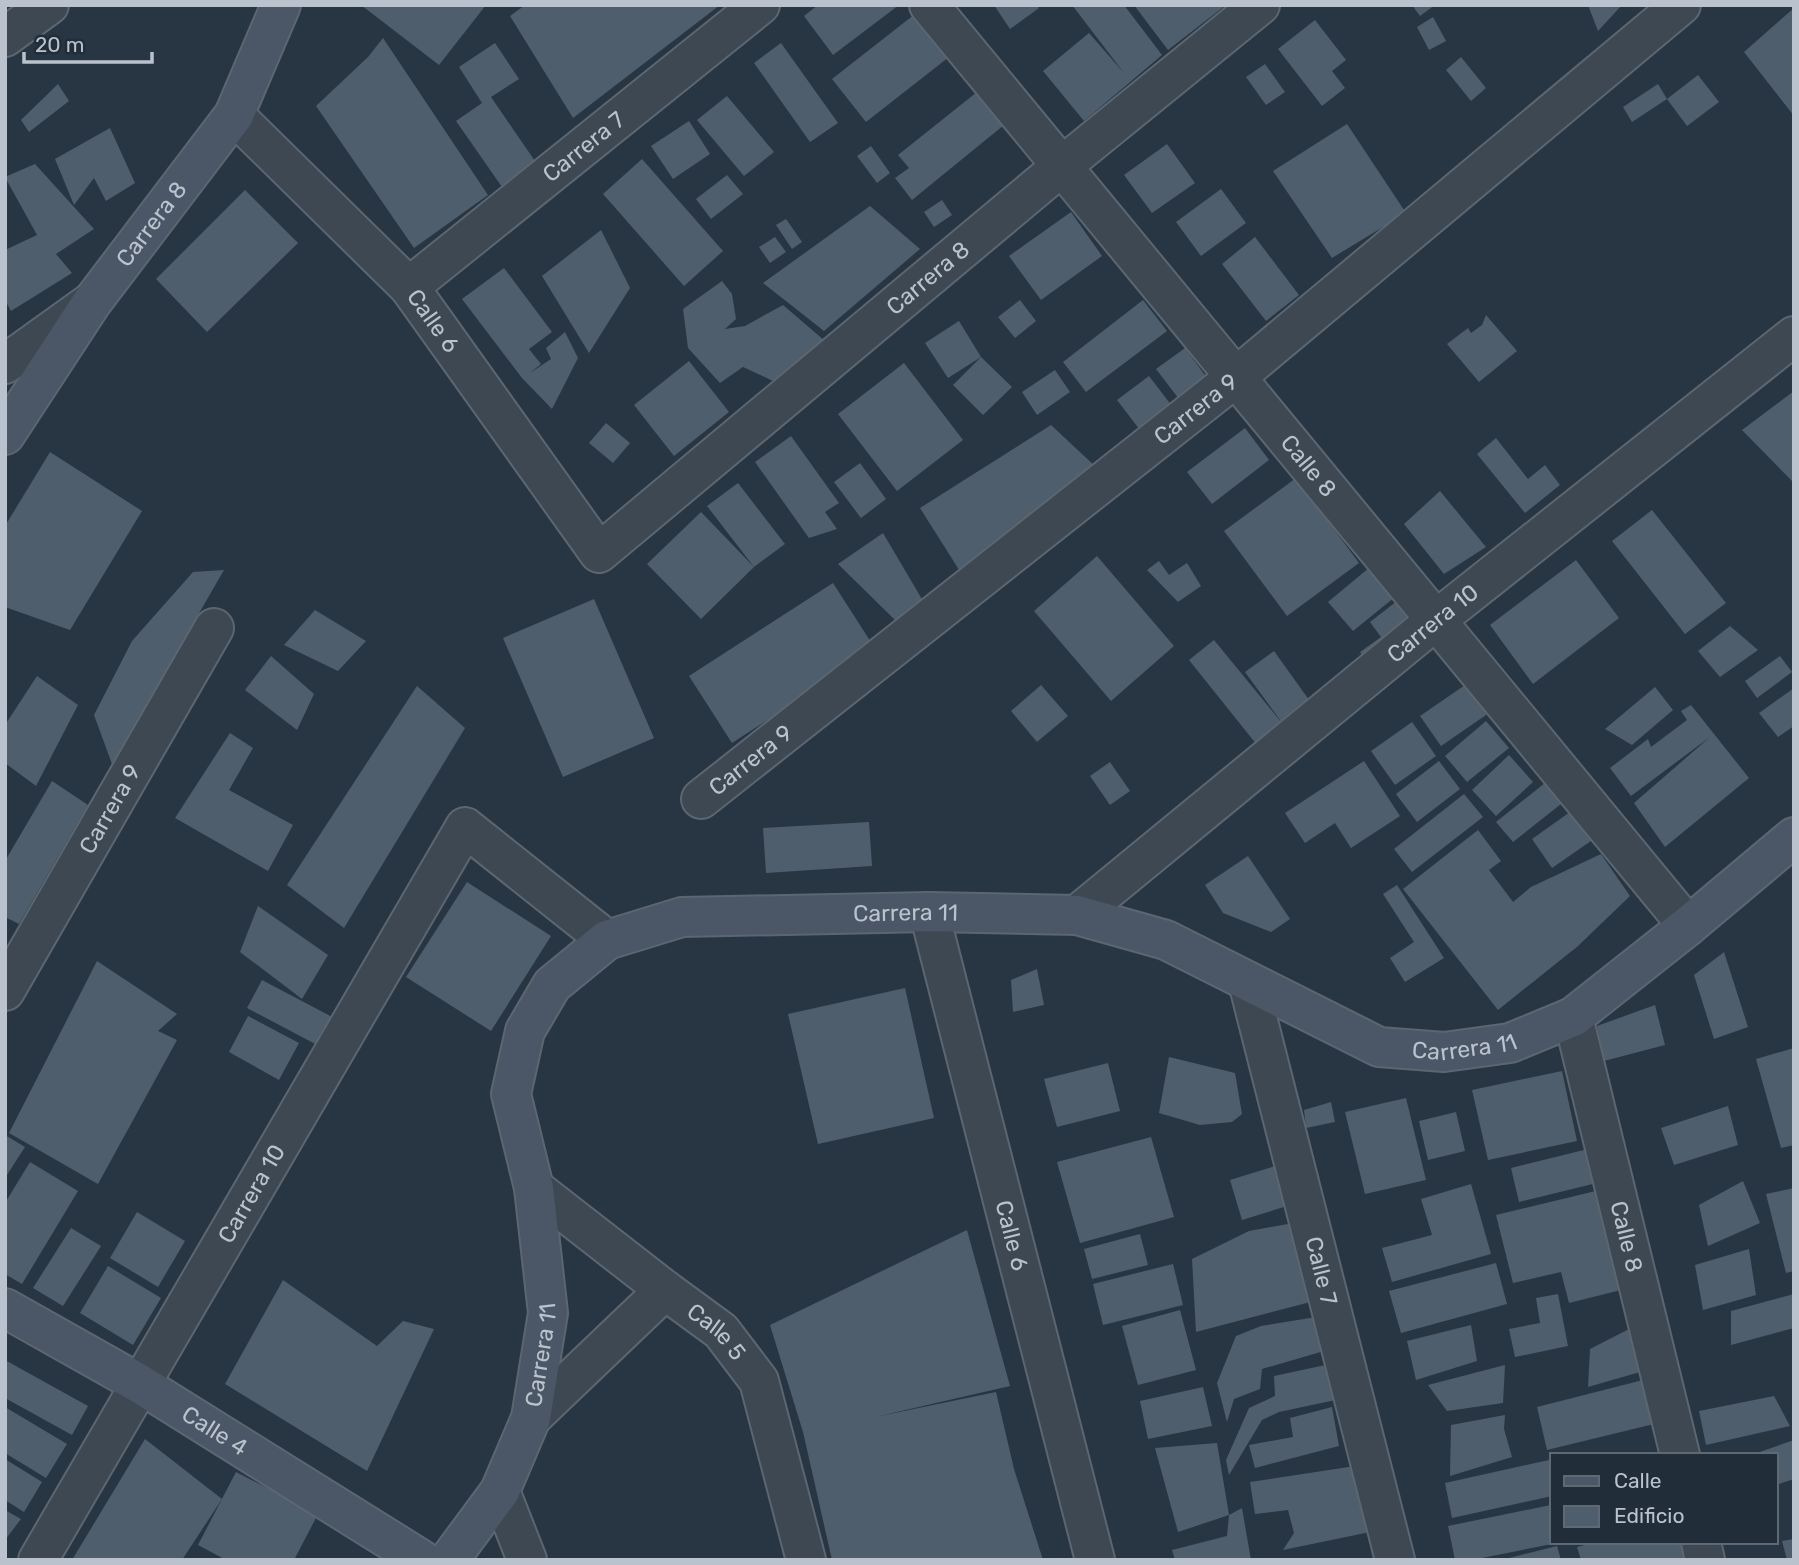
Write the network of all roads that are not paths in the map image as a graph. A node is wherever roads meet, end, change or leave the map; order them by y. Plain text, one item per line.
1 (49, 5) edge
2 (281, 5) edge
3 (760, 5) edge
4 (929, 5) edge
5 (1260, 5) edge
6 (1681, 5) edge
7 (5, 37) edge
8 (234, 115) junction
9 (1062, 166) junction
10 (409, 287) junction
11 (92, 302) junction
12 (1794, 336) edge
13 (5, 364) edge
14 (1236, 377) junction
15 (5, 435) edge
16 (599, 553) joint
17 (1436, 620) junction
18 (214, 628) dead end
19 (701, 799) dead end
20 (1794, 837) edge
21 (929, 912) junction
22 (1077, 915) junction
23 (1688, 926) junction
24 (607, 940) junction
25 (1248, 982) junction
26 (5, 991) edge
27 (1573, 1017) junction
28 (534, 1188) junction
29 (665, 1290) junction
30 (5, 1308) edge
31 (140, 1384) junction
32 (531, 1418) junction
33 (1679, 1453) edge
34 (500, 1491) junction
35 (38, 1560) edge
36 (422, 1560) edge
37 (449, 1560) edge
38 (527, 1560) edge
39 (806, 1560) edge
40 (1095, 1560) edge
41 (1395, 1560) edge

1 - 7 street
2 - 8 street, Carrera 8
3 - 10 street, Carrera 7
4 - 9 street, Calle 8
5 - 9 street, Carrera 8
6 - 14 street, Carrera 9
8 - 10 street, Calle 6
8 - 11 street, Carrera 8
9 - 14 street, Calle 8
9 - 16 street, Carrera 8
10 - 16 street, Calle 6
11 - 13 street
11 - 15 street, Carrera 8
12 - 17 street, Carrera 10
14 - 17 street, Calle 8
14 - 19 street, Carrera 9
17 - 22 street, Carrera 10
17 - 23 street, Calle 8
18 - 26 street, Carrera 9
20 - 23 street, Carrera 11
21 - 22 street, Carrera 11
21 - 24 street, Carrera 11
21 - 40 street, Calle 6
22 - 25 street, Carrera 11
23 - 27 street, Carrera 11
24 - 28 street, Carrera 11
24 - 31 street, Carrera 10
25 - 27 street, Carrera 11
25 - 41 street, Calle 7
27 - 33 street, Calle 8
28 - 29 street
28 - 32 street, Carrera 11
29 - 32 street, Calle 5
29 - 39 street, Calle 5
30 - 31 street, Calle 4
31 - 35 street, Carrera 10
31 - 36 street, Calle 4
32 - 34 street, Carrera 11
34 - 37 street, Carrera 11
34 - 38 street

